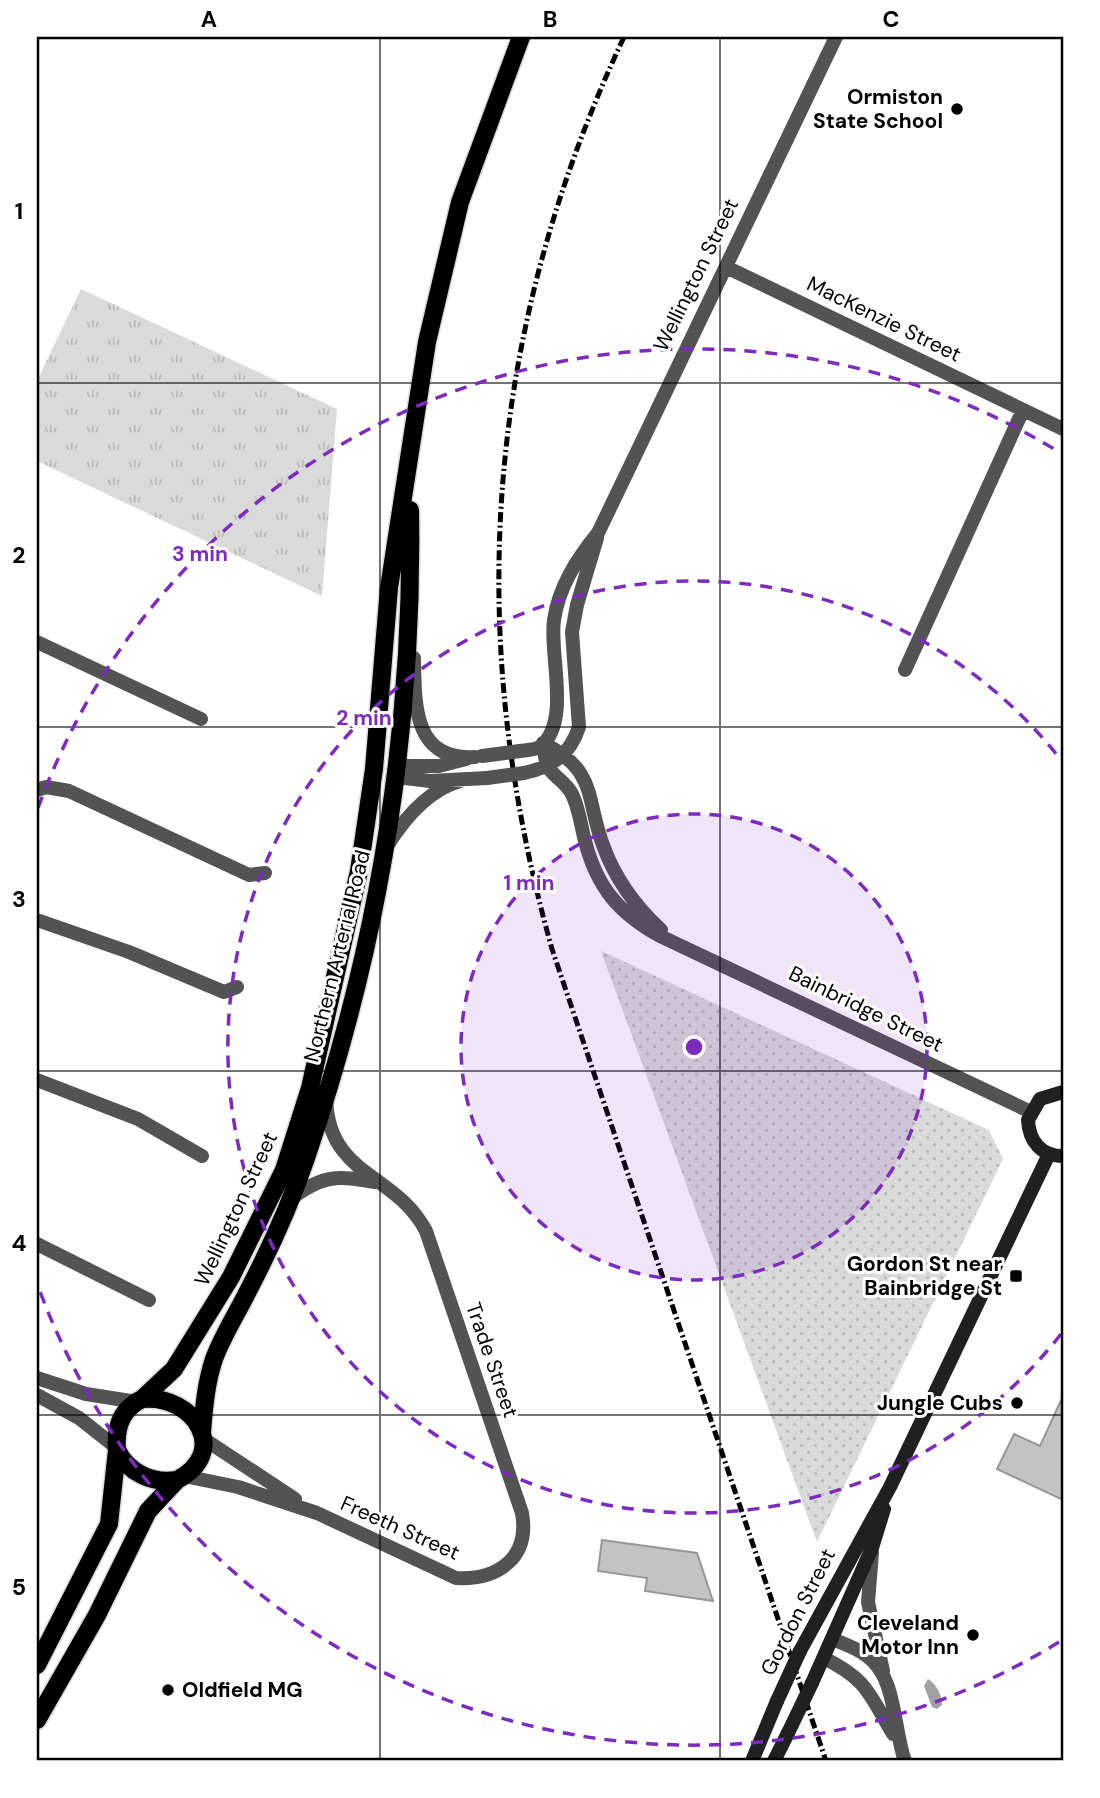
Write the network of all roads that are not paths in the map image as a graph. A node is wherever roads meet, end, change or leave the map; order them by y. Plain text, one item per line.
1 (521, 37) edge
2 (836, 37) edge
3 (726, 267) junction
4 (1023, 410) junction
5 (1063, 429) edge
6 (409, 467) junction
7 (597, 533) junction
8 (410, 545) junction
9 (37, 642) edge
10 (905, 670) dead end
11 (201, 719) dead end
12 (543, 743) junction
13 (565, 754) junction
14 (478, 756) junction
15 (548, 767) junction
16 (374, 769) junction
17 (398, 772) junction
18 (460, 781) junction
19 (37, 790) edge
20 (387, 847) junction
21 (265, 873) dead end
22 (37, 920) edge
23 (682, 946) junction
24 (237, 986) dead end
25 (37, 1080) edge
26 (1063, 1092) edge
27 (326, 1095) junction
28 (1031, 1112) junction
29 (1056, 1155) edge
30 (202, 1156) dead end
31 (380, 1182) junction
32 (292, 1198) junction
33 (37, 1244) edge
34 (149, 1300) dead end
35 (37, 1378) edge
36 (37, 1395) edge
37 (139, 1401) junction
38 (203, 1435) junction
39 (117, 1449) junction
40 (180, 1478) junction
41 (890, 1487) junction
42 (317, 1513) junction
43 (872, 1548) junction
44 (506, 1566) joint
45 (807, 1637) junction
46 (832, 1639) junction
47 (824, 1658) junction
48 (37, 1665) edge
49 (886, 1680) junction
50 (37, 1720) edge
51 (898, 1741) junction
52 (752, 1761) edge
53 (774, 1761) edge
54 (905, 1761) edge

1 - 6 main road, Northern Arterial Road
2 - 3 street, Wellington Street
3 - 4 street, MacKenzie Street
3 - 7 street, Wellington Street
4 - 5 street, MacKenzie Street
4 - 10 street
6 - 8 main road, Northern Arterial Road
6 - 16 main road, Northern Arterial Road
7 - 12 street, Wellington Street
7 - 13 street, Wellington Street
8 - 14 street
8 - 17 main road, Northern Arterial Road
9 - 11 street
12 - 13 street
12 - 14 street, bridge
12 - 15 street
13 - 15 street, Wellington Street
13 - 23 street, Bainbridge Street
14 - 17 street
15 - 18 street, Wellington Street, bridge
15 - 23 street, Bainbridge Street
16 - 17 main road
16 - 37 main road, Wellington Street
17 - 18 street, Wellington Street
17 - 20 main road, Northern Arterial Road
18 - 20 street
19 - 21 street
20 - 27 main road, Northern Arterial Road
22 - 24 street
23 - 28 street, Bainbridge Street
25 - 30 street
26 - 28 street
27 - 31 street, Trade Street
27 - 32 main road, Northern Arterial Road
28 - 29 street
29 - 41 street, Gordon Street
31 - 32 street
31 - 44 street, Trade Street
32 - 38 main road, Northern Arterial Road
33 - 34 street
35 - 37 street
36 - 39 street
37 - 38 main road
37 - 39 main road
38 - 40 main road
38 - 42 street, Freeth Street
39 - 40 main road
39 - 48 main road
40 - 42 street, Freeth Street
40 - 50 main road
41 - 43 street, Gordon Street
41 - 45 street, Gordon Street
42 - 44 street, Freeth Street
43 - 46 street, Gordon Street
43 - 49 street
45 - 46 street
45 - 47 street
45 - 52 street, Gordon Street, bridge
46 - 47 street, Gordon Street
46 - 49 street
47 - 51 street
47 - 53 street, Gordon Street, bridge
49 - 51 street
51 - 54 street

